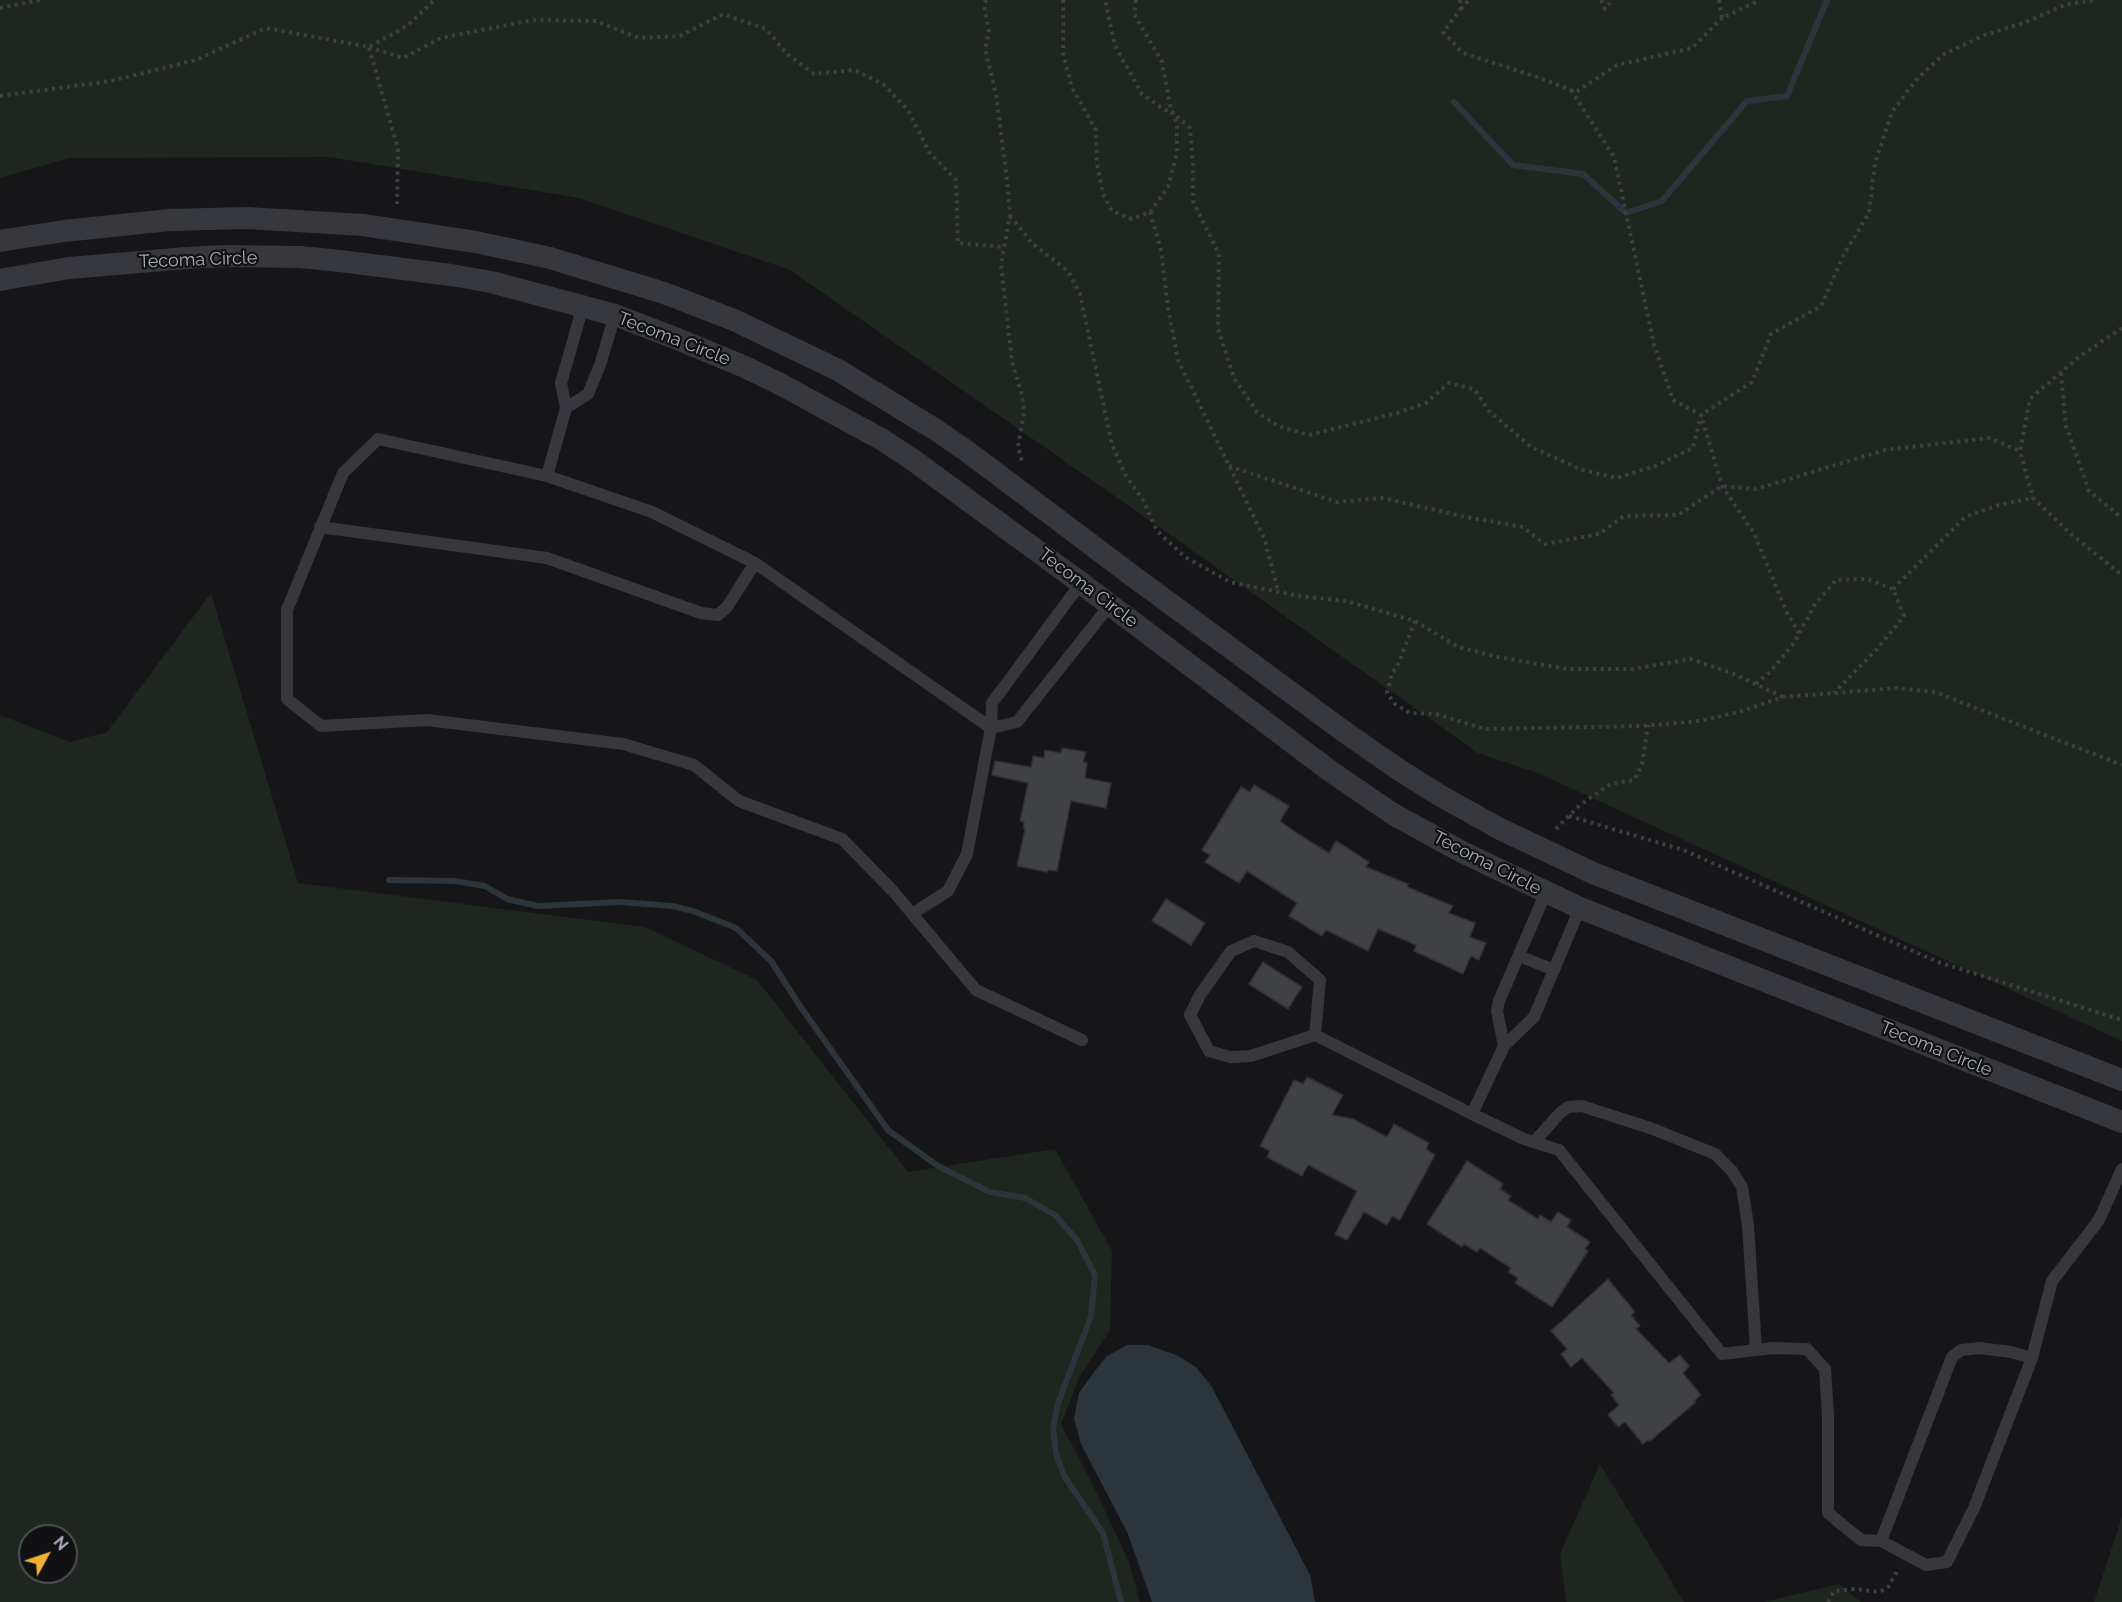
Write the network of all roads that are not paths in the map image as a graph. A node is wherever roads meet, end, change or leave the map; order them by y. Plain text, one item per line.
1 (64, 231) junction
2 (0, 242) edge
3 (69, 268) junction
4 (592, 270) junction
5 (0, 280) edge
6 (627, 281) junction
7 (583, 306) junction
8 (615, 315) junction
9 (566, 408) junction
10 (547, 476) junction
11 (320, 526) junction
12 (1101, 552) junction
13 (755, 563) junction
14 (1134, 577) junction
15 (1081, 583) junction
16 (1110, 605) junction
17 (991, 728) junction
18 (1560, 857) junction
19 (1593, 873) junction
20 (1546, 892) junction
21 (1580, 908) junction
22 (912, 914) junction
23 (1519, 956) junction
24 (1554, 970) junction
25 (1315, 1035) junction
26 (1082, 1040) dead end
27 (1504, 1046) junction
28 (2122, 1080) edge
29 (1472, 1114) junction
30 (2122, 1122) edge
31 (1534, 1142) junction
32 (2122, 1169) edge
33 (1756, 1350) junction
34 (2032, 1359) junction
35 (1881, 1541) junction

1 - 2 street, Tecoma Circle
1 - 3 street
1 - 4 street, Tecoma Circle
3 - 5 street, Tecoma Circle
3 - 7 street, Tecoma Circle
4 - 6 street, Tecoma Circle
4 - 7 street
6 - 8 street
6 - 12 street, Tecoma Circle
7 - 8 street, Tecoma Circle
7 - 9 lane
8 - 9 lane
8 - 15 street, Tecoma Circle
9 - 10 lane
10 - 11 lane
10 - 13 lane
11 - 13 lane
11 - 22 lane
12 - 14 street, Tecoma Circle
12 - 15 street
13 - 17 lane
14 - 16 street
14 - 18 street, Tecoma Circle
15 - 16 street, Tecoma Circle
15 - 17 lane
16 - 17 lane
16 - 20 street, Tecoma Circle
17 - 22 lane
18 - 19 street, Tecoma Circle
18 - 20 street
19 - 21 street
19 - 28 street, Tecoma Circle
20 - 21 street, Tecoma Circle
20 - 23 lane
21 - 24 lane
21 - 30 street, Tecoma Circle
22 - 26 lane
23 - 24 lane
23 - 27 lane
24 - 27 lane
25 - 25 lane
25 - 29 lane
27 - 29 lane
29 - 31 lane
31 - 33 lane
31 - 33 lane
32 - 34 lane
33 - 35 lane
34 - 35 lane
34 - 35 lane

